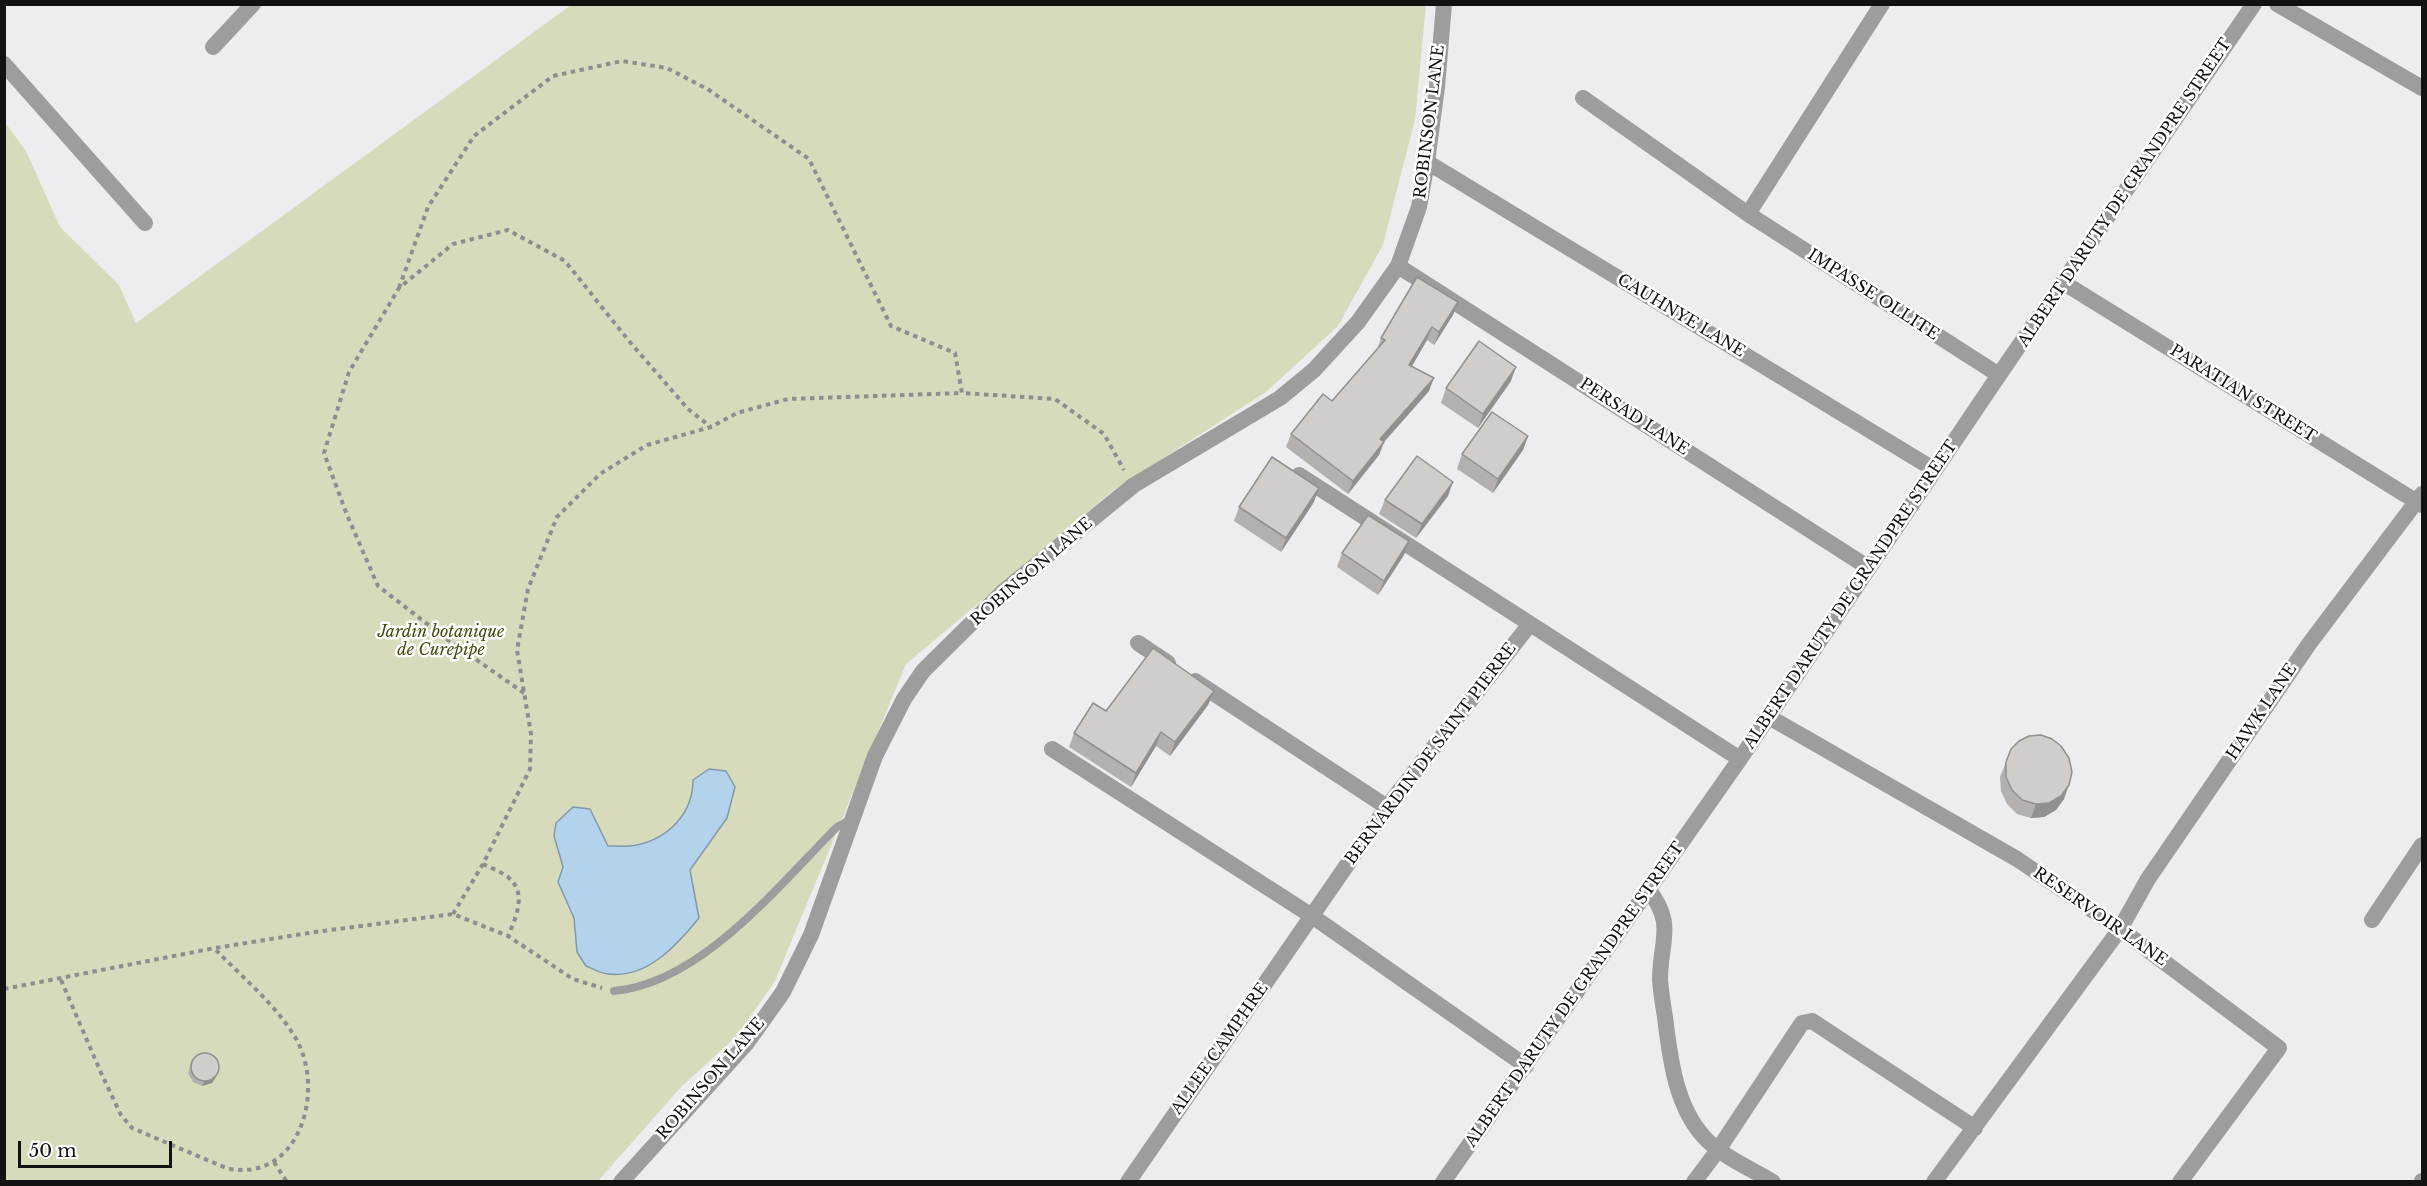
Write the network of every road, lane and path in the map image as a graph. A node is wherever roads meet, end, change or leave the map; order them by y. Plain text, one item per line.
1 (253, 4) edge
2 (1444, 4) edge
3 (1882, 4) edge
4 (2254, 4) edge
5 (2277, 4) edge
6 (213, 47) dead end
7 (4, 64) edge
8 (2422, 88) edge
9 (1583, 98) dead end
10 (1427, 162) junction
11 (1748, 214) junction
12 (145, 223) dead end
13 (1398, 266) junction
14 (2064, 283) junction
15 (399, 288) junction
16 (1999, 375) junction
17 (962, 393) junction
18 (711, 428) junction
19 (1282, 464) edge
20 (1935, 470) junction
21 (1134, 485) junction
22 (2421, 500) edge
23 (1869, 568) junction
24 (1530, 624) junction
25 (1137, 643) dead end
26 (524, 693) junction
27 (1769, 717) junction
28 (1052, 748) dead end
29 (1740, 759) junction
30 (1387, 807) junction
31 (850, 820) junction
32 (2422, 845) edge
33 (483, 864) junction
34 (1648, 889) junction
35 (453, 914) junction
36 (1312, 916) junction
37 (2372, 920) dead end
38 (2120, 929) junction
39 (508, 936) junction
40 (215, 948) junction
41 (61, 980) junction
42 (4, 989) edge
43 (614, 991) joint
44 (1526, 1066) junction
45 (1975, 1128) junction
46 (1718, 1150) junction
47 (274, 1162) junction
48 (286, 1182) edge
49 (621, 1182) edge
50 (1128, 1182) edge
51 (1443, 1182) edge
52 (1694, 1182) edge
53 (1773, 1182) edge
54 (1934, 1182) edge
55 (2180, 1182) edge

1 - 6 street
2 - 10 street, ROBINSON LANE
3 - 11 street
4 - 14 street, ALBERT DARUTY DE GRANDPRE STREET
5 - 8 street
7 - 12 street
9 - 11 street, IMPASSE OLLITE
10 - 13 street, ROBINSON LANE
10 - 20 street, CAUHNYE LANE
11 - 16 street, IMPASSE OLLITE
13 - 21 street, ROBINSON LANE
13 - 23 street, PERSAD LANE
14 - 16 street, ALBERT DARUTY DE GRANDPRE STREET
14 - 22 street, PARATIAN STREET
15 - 17 path
15 - 18 path
15 - 26 path
16 - 20 street, ALBERT DARUTY DE GRANDPRE STREET
17 - 18 path
17 - 21 path
18 - 26 path
19 - 24 street
20 - 23 street, ALBERT DARUTY DE GRANDPRE STREET
21 - 31 street, ROBINSON LANE
22 - 38 street, HAWK LANE
23 - 27 street, ALBERT DARUTY DE GRANDPRE STREET
24 - 29 street
24 - 30 street, BERNARDIN DE SAINT PIERRE
25 - 30 street
26 - 33 path
27 - 29 street, ALBERT DARUTY DE GRANDPRE STREET
27 - 38 street, RESERVOIR LANE
28 - 36 street
29 - 34 street, ALBERT DARUTY DE GRANDPRE STREET
30 - 36 street, BERNARDIN DE SAINT PIERRE
31 - 43 lane
31 - 49 street, ROBINSON LANE
32 - 37 street
33 - 35 path
33 - 39 path
34 - 44 street, ALBERT DARUTY DE GRANDPRE STREET
34 - 46 street
35 - 39 path
35 - 40 path
36 - 44 street
36 - 50 street, ALLEE CAMPHRE
38 - 45 street, HAWK LANE
38 - 55 street, RESERVOIR LANE
39 - 43 path
40 - 41 path
40 - 47 path
41 - 42 path
41 - 47 path
44 - 51 street, ALBERT DARUTY DE GRANDPRE STREET
45 - 46 street
45 - 54 street, HAWK LANE
46 - 52 street
46 - 53 street
47 - 48 path

